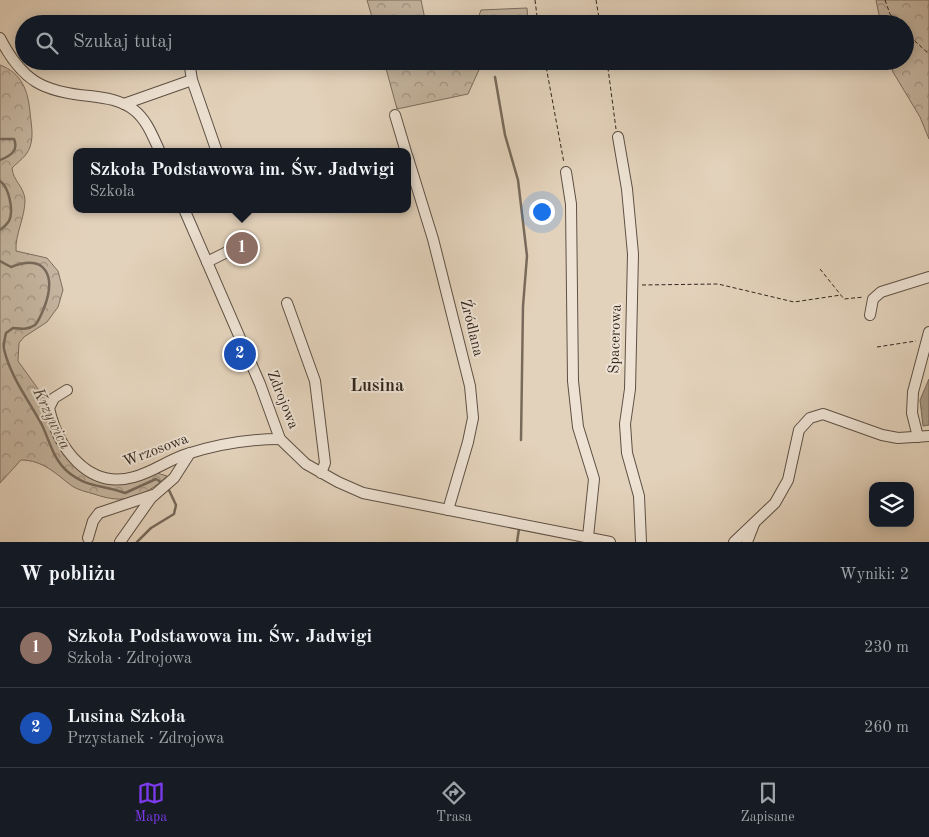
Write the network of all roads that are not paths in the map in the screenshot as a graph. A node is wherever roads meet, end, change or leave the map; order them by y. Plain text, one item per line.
1 (0, 38) edge
2 (15, 61) edge
3 (24, 70) edge
4 (190, 70) edge
5 (192, 80) junction
6 (124, 104) junction
7 (395, 115) dead end
8 (618, 136) road end
9 (158, 148) edge
10 (216, 148) edge
11 (405, 148) edge
12 (411, 166) edge
13 (566, 172) road end
14 (186, 213) edge
15 (229, 251) dead end
16 (207, 262) junction
17 (929, 277) edge
18 (287, 303) dead end
19 (870, 315) dead end
20 (928, 335) edge
21 (67, 390) dead end
22 (929, 436) edge
23 (918, 437) junction
24 (280, 439) junction
25 (190, 453) junction
26 (321, 473) junction
27 (161, 489) junction
28 (448, 510) junction
29 (754, 524) junction
30 (588, 537) junction
31 (88, 538) dead end
32 (120, 542) edge
33 (610, 542) edge
34 (641, 542) edge
35 (734, 542) edge
36 (747, 542) edge

1 - 2 street
3 - 6 street
4 - 5 street
5 - 6 street
5 - 10 street
6 - 9 street
7 - 11 street, Źródlana
8 - 34 street, Spacerowa
12 - 28 street, Źródlana
13 - 30 street
14 - 16 street, Zdrojowa
15 - 16 street
16 - 24 street, Zdrojowa
17 - 19 street
18 - 26 street
20 - 23 street
21 - 25 street, Wrzosowa
22 - 23 street
23 - 29 street
24 - 25 street, Wrzosowa
24 - 26 street, Zdrojowa
25 - 27 street
26 - 28 street, Zdrojowa
27 - 31 street
27 - 32 street
28 - 30 street, Zdrojowa
29 - 35 street
29 - 36 street
30 - 33 street, Zdrojowa

